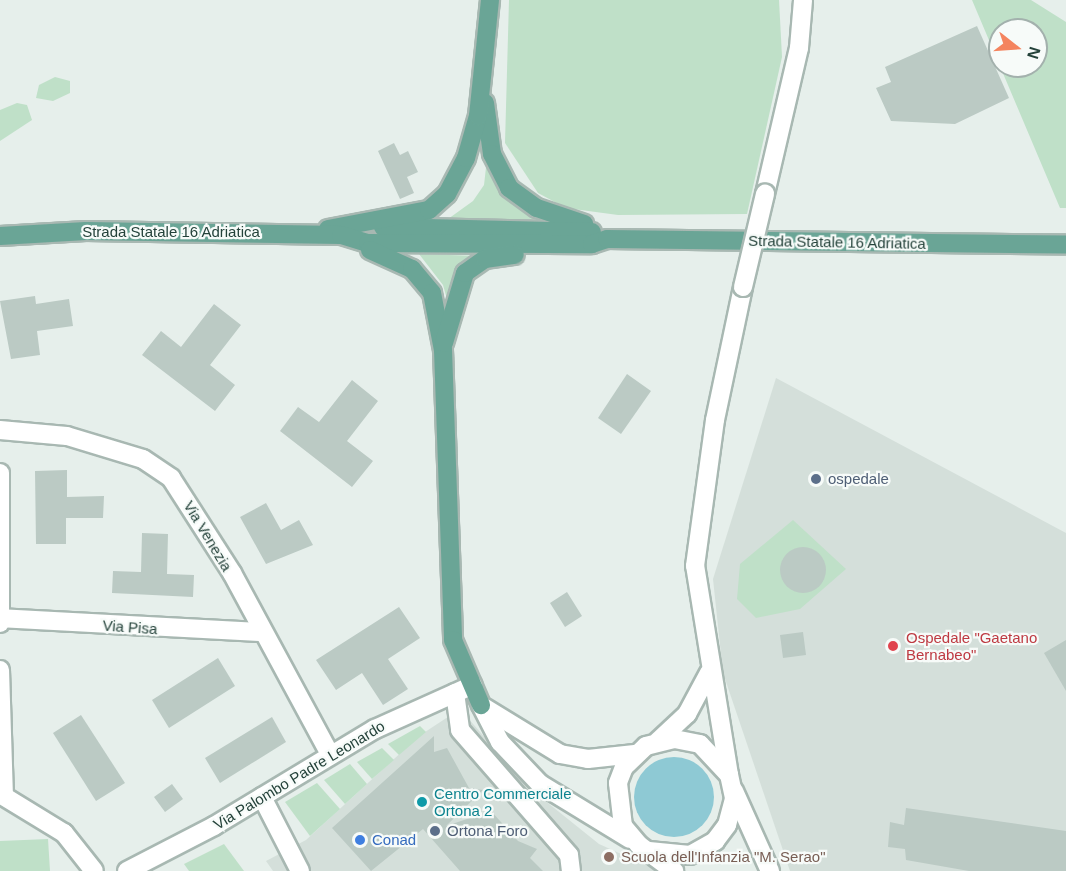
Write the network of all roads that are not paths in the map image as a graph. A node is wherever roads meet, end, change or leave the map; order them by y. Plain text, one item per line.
1 (489, 0) edge
2 (803, 0) edge
3 (483, 90) junction
4 (304, 233) junction
5 (0, 236) edge
6 (657, 240) junction
7 (1066, 245) edge
8 (443, 350) junction
9 (0, 430) edge
10 (0, 473) edge
11 (0, 618) edge
12 (0, 623) edge
13 (260, 632) junction
14 (0, 670) edge
15 (709, 673) junction
16 (473, 685) junction
17 (455, 693) junction
18 (481, 705) junction
19 (658, 741) junction
20 (330, 754) junction
21 (635, 754) junction
22 (731, 781) junction
23 (2, 795) edge
24 (261, 797) junction
25 (644, 848) junction
26 (94, 871) edge
27 (127, 871) edge
28 (300, 871) edge
29 (571, 871) edge
30 (674, 871) edge
31 (770, 871) edge

1 - 3 main road
2 - 15 street, bridge
3 - 4 main road
3 - 6 main road
4 - 5 main road, Strada Statale 16 Adriatica
4 - 6 main road, Strada Statale 16 Adriatica
4 - 8 main road
6 - 7 main road, Strada Statale 16 Adriatica
6 - 8 main road
8 - 16 main road
9 - 13 street, Via Venezia
10 - 11 street
11 - 12 street
11 - 13 street, Via Pisa
13 - 20 street, Via Venezia
14 - 23 street
15 - 19 street
15 - 22 street
16 - 17 street, Via Palombo Padre Leonardo
16 - 18 main road
17 - 20 street, Via Palombo Padre Leonardo
17 - 29 street
18 - 21 street
18 - 25 street
19 - 21 street
19 - 22 street
20 - 24 street, Via Palombo Padre Leonardo
21 - 25 street
22 - 25 street
22 - 31 street
23 - 26 street
24 - 27 street, Via Palombo Padre Leonardo
24 - 28 street
25 - 30 street

